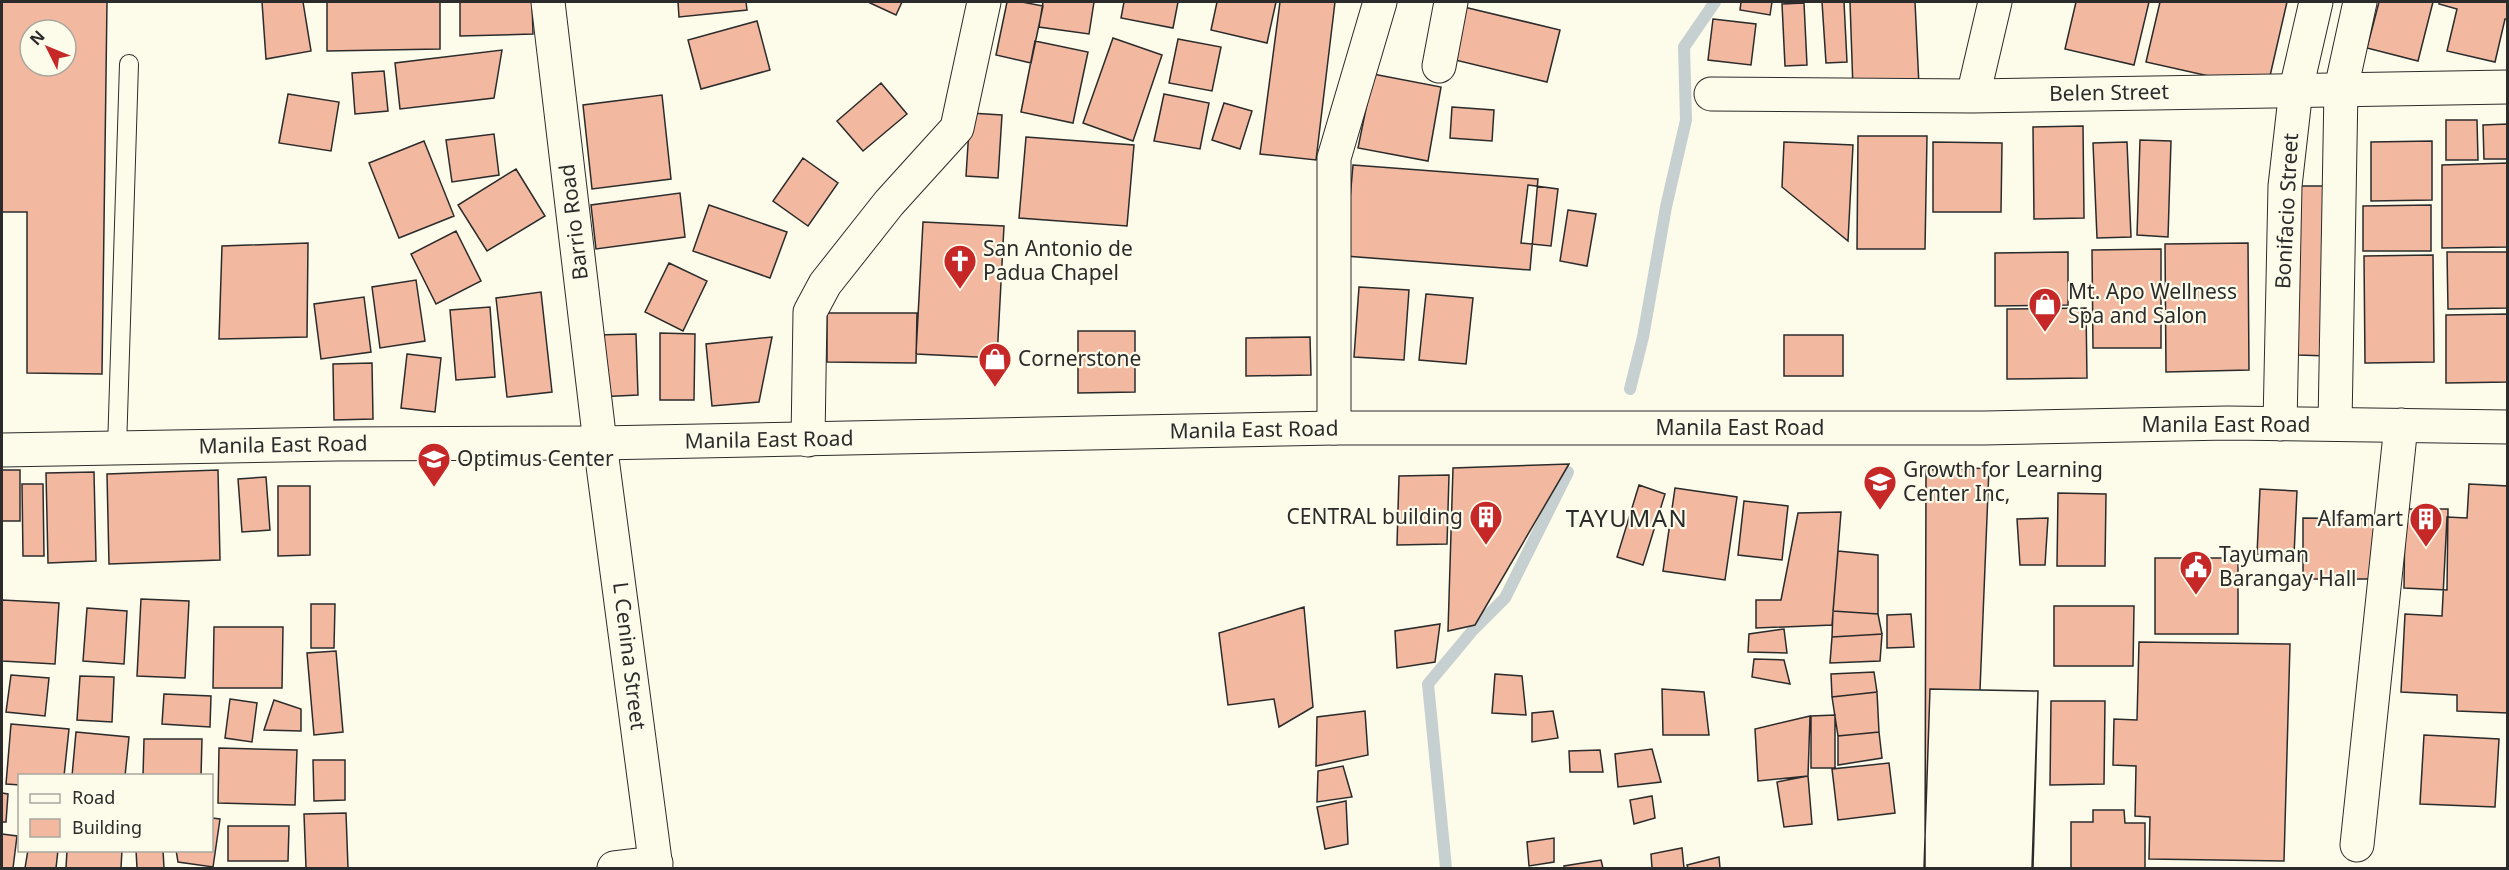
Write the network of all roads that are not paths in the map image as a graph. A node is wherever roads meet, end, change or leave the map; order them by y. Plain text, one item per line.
1 (548, 2) edge
2 (984, 2) edge
3 (1380, 2) edge
4 (1451, 2) edge
5 (1995, 2) edge
6 (2316, 2) edge
7 (2360, 2) edge
8 (129, 64) dead end
9 (1439, 66) dead end
10 (2508, 87) edge
11 (2296, 89) junction
12 (2341, 89) junction
13 (1711, 94) dead end
14 (1973, 96) junction
15 (2280, 424) junction
16 (2335, 424) junction
17 (2401, 425) junction
18 (2508, 427) edge
19 (1334, 428) junction
20 (808, 440) junction
21 (600, 443) junction
22 (117, 449) junction
23 (2, 450) edge
24 (2357, 845) dead end
25 (656, 866) edge
26 (614, 868) edge

1 - 21 street, Barrio Road
2 - 20 street
3 - 19 street
4 - 9 street
5 - 14 street
6 - 11 street, Bonifacio Street
7 - 12 street
8 - 22 lane
10 - 12 street, Belen Street
11 - 12 street, Belen Street
11 - 14 street, Belen Street
11 - 15 street, Bonifacio Street
12 - 16 street
13 - 14 street, Belen Street
15 - 16 street, Manila East Road
15 - 19 street, Manila East Road
16 - 17 street, Manila East Road
17 - 18 street, Manila East Road
17 - 24 street
19 - 20 street, Manila East Road
20 - 21 street, Manila East Road
21 - 22 street, Manila East Road
21 - 25 street, L Cenina Street
22 - 23 street, Manila East Road
25 - 26 street

